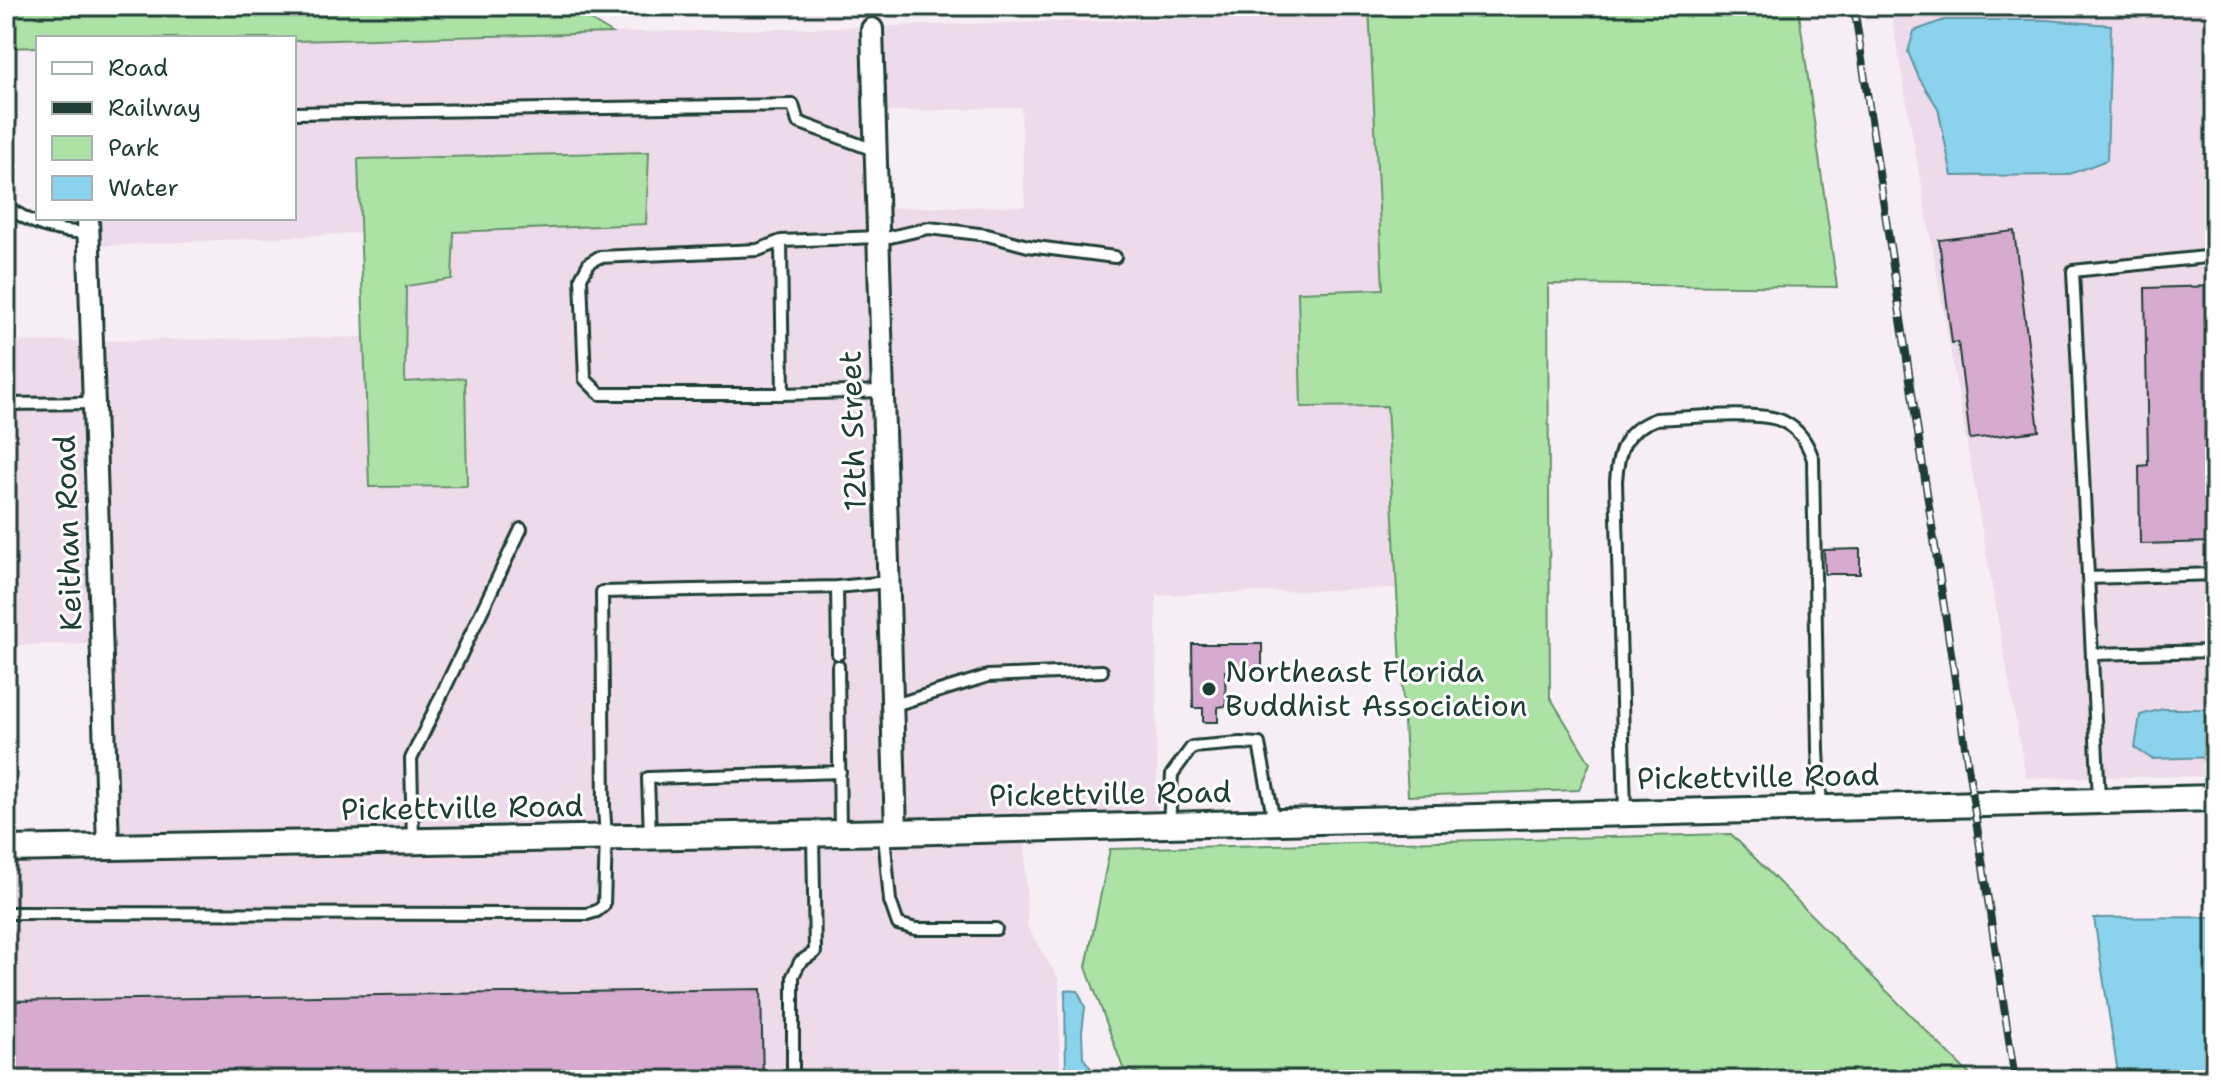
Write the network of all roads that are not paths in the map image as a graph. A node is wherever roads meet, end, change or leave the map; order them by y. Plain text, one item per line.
1 (872, 29) dead end
2 (296, 113) edge
3 (874, 150) junction
4 (6, 206) edge
5 (88, 226) edge
6 (877, 239) junction
7 (781, 241) junction
8 (2215, 256) edge
9 (1115, 257) dead end
10 (882, 391) junction
11 (783, 394) junction
12 (93, 403) junction
13 (6, 404) edge
14 (521, 529) dead end
15 (2215, 574) edge
16 (2088, 578) junction
17 (888, 582) junction
18 (837, 587) junction
19 (2215, 651) edge
20 (2092, 654) junction
21 (1102, 671) dead end
22 (891, 706) junction
23 (840, 772) junction
24 (2215, 798) edge
25 (2099, 801) junction
26 (1821, 808) junction
27 (1625, 813) junction
28 (1274, 822) junction
29 (1169, 825) junction
30 (840, 832) junction
31 (890, 832) junction
32 (813, 833) junction
33 (650, 836) junction
34 (606, 837) junction
35 (413, 841) junction
36 (108, 847) junction
37 (6, 849) edge
38 (6, 913) edge
39 (996, 929) dead end
40 (793, 1080) edge

1 - 3 street, 12th Street
2 - 3 lane
3 - 6 street, 12th Street
4 - 5 lane
5 - 12 street, Keithan Road
6 - 7 lane
6 - 9 lane
6 - 10 street, 12th Street
7 - 11 lane
7 - 11 lane
8 - 16 lane
10 - 11 lane
10 - 17 street, 12th Street
12 - 13 lane
12 - 36 street, Keithan Road
14 - 35 lane
15 - 16 lane
16 - 20 lane
17 - 18 lane
17 - 22 street, 12th Street
18 - 23 lane
18 - 34 lane
19 - 20 lane
20 - 25 lane
21 - 22 lane
22 - 31 street, 12th Street
23 - 30 lane
23 - 33 lane
24 - 25 street, Pickettville Road
25 - 26 street, Pickettville Road
26 - 27 street, Pickettville Road
26 - 27 lane
27 - 28 street, Pickettville Road
28 - 29 street, Pickettville Road
28 - 29 lane
29 - 31 street, Pickettville Road
30 - 31 street, Pickettville Road
30 - 32 street, Pickettville Road
31 - 39 lane
32 - 33 street, Pickettville Road
32 - 40 lane
33 - 34 street, Pickettville Road
34 - 35 street, Pickettville Road
34 - 38 lane
35 - 36 street, Pickettville Road
36 - 37 street, Pickettville Road

